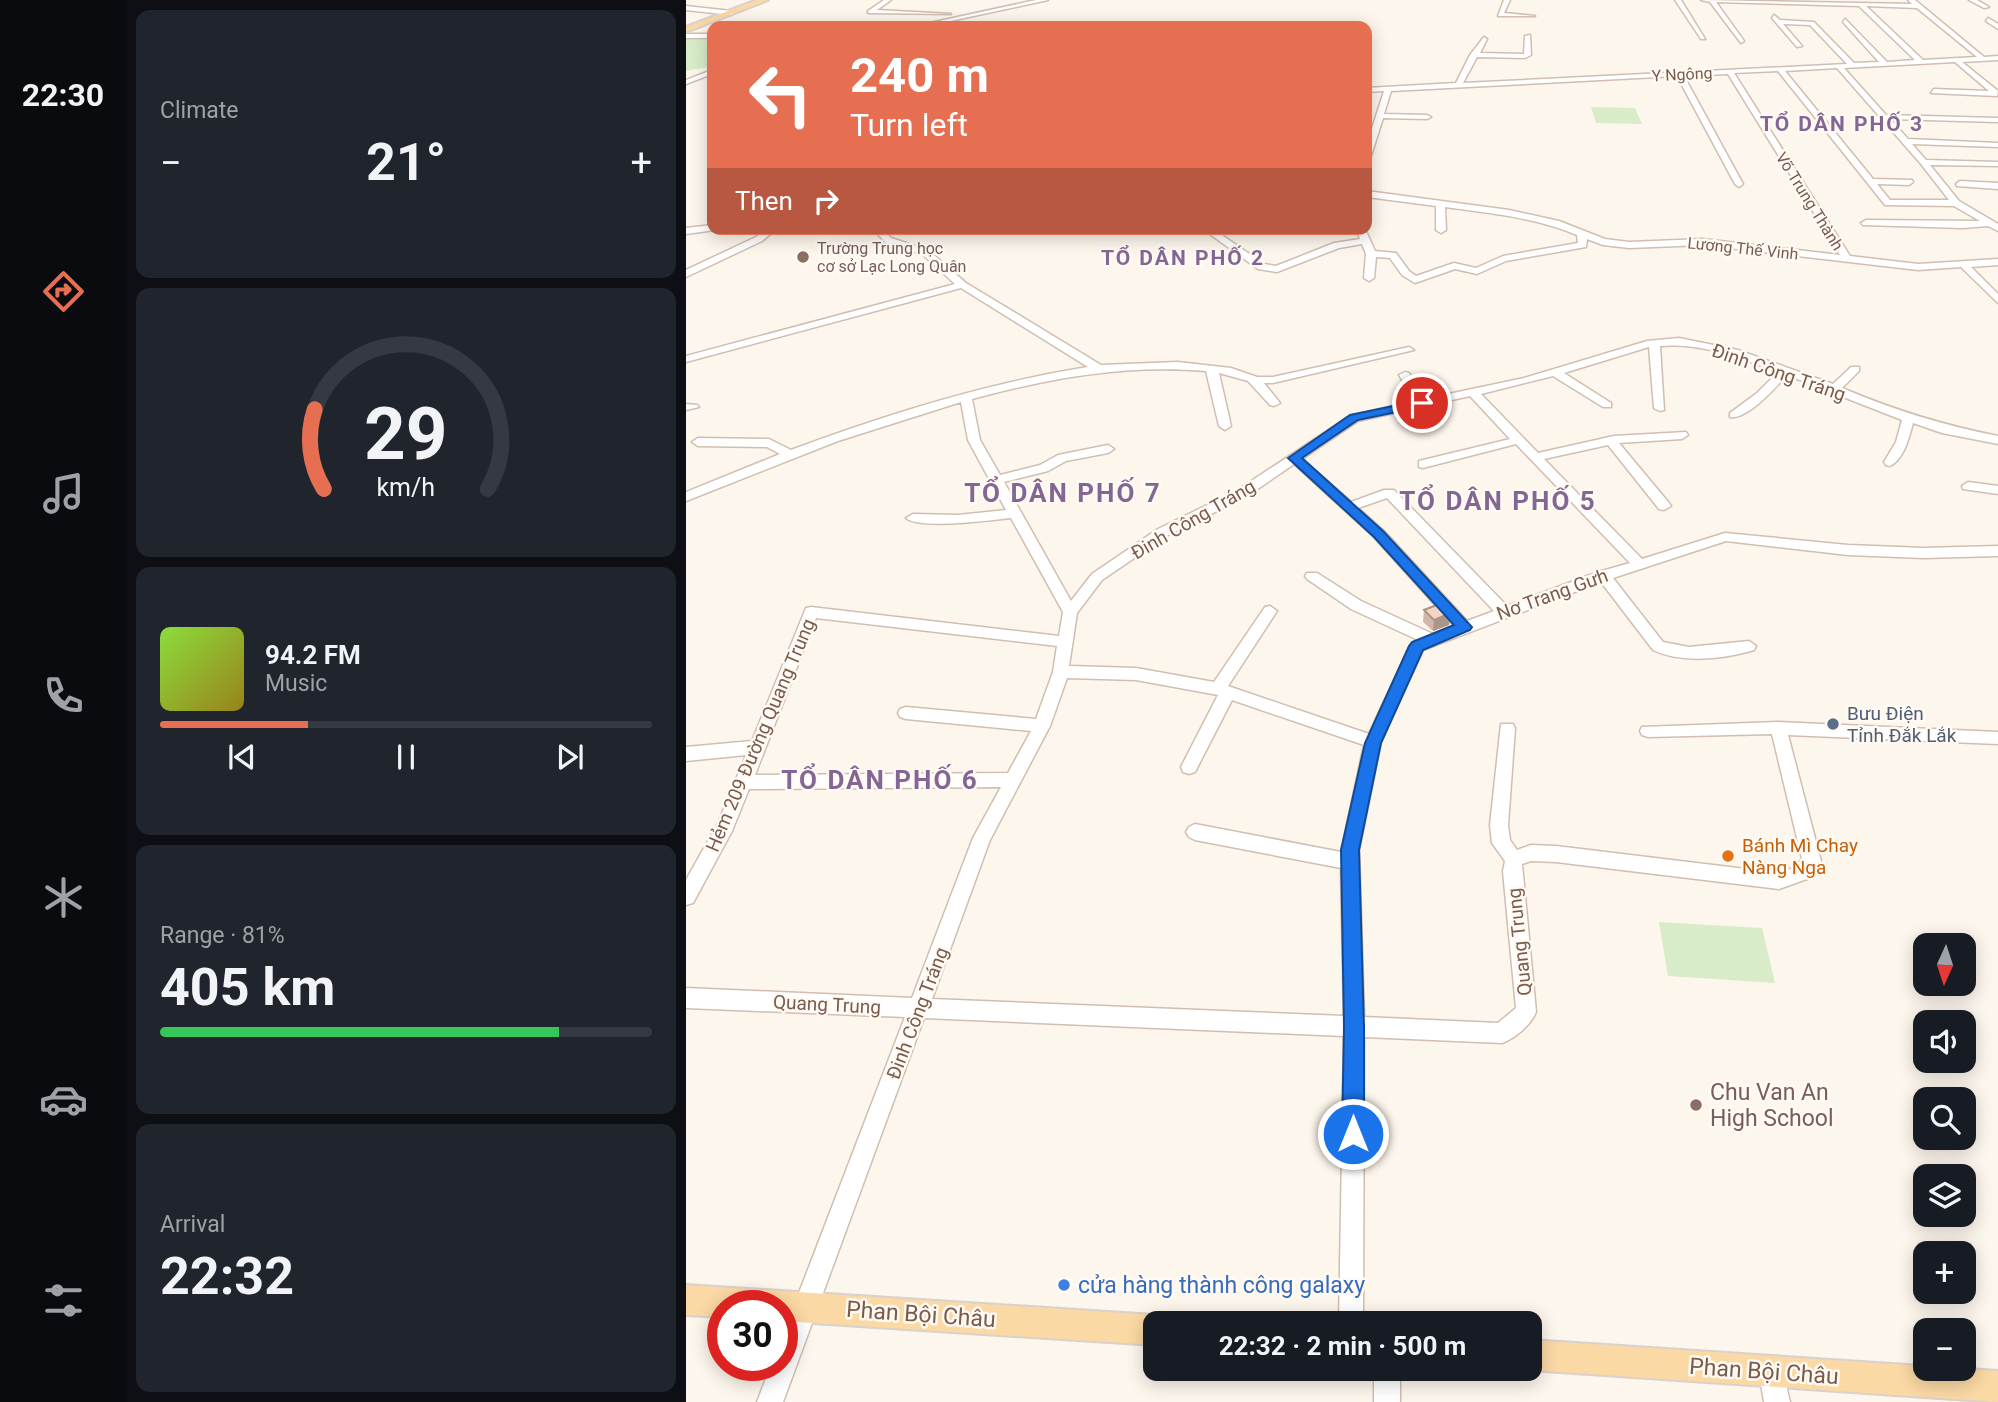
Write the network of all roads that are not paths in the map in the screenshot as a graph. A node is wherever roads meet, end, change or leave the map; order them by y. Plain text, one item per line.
1 (764, 0) edge
2 (888, 0) edge
3 (1045, 0) edge
4 (1507, 0) edge
5 (1678, 0) edge
6 (1704, 0) edge
7 (1712, 0) edge
8 (1911, 0) edge
9 (1972, 0) edge
10 (1761, 2) junction
11 (1832, 2) edge
12 (1861, 5) junction
13 (936, 6) dead end
14 (1919, 6) junction
15 (686, 8) edge
16 (1986, 8) dead end
17 (731, 13) junction
18 (930, 13) junction
19 (975, 15) junction
20 (1532, 16) dead end
21 (1988, 20) dead end
22 (713, 21) edge
23 (944, 21) edge
24 (1778, 22) junction
25 (1845, 22) dead end
26 (707, 24) edge
27 (1998, 27) edge
28 (686, 33) edge
29 (707, 35) edge
30 (1528, 36) dead end
31 (1703, 38) dead end
32 (1484, 39) dead end
33 (1819, 40) dead end
34 (1829, 40) junction
35 (1741, 41) dead end
36 (1799, 46) dead end
37 (1473, 55) junction
38 (1998, 58) edge
39 (1983, 59) junction
40 (1956, 60) junction
41 (1922, 62) junction
42 (1885, 64) junction
43 (1852, 65) junction
44 (1839, 66) junction
45 (1780, 69) junction
46 (707, 72) edge
47 (1730, 72) junction
48 (1679, 74) junction
49 (687, 78) edge
50 (707, 80) edge
51 (1458, 86) junction
52 (1388, 89) junction
53 (1372, 90) edge
54 (1934, 91) dead end
55 (1996, 91) edge
56 (1380, 116) junction
57 (1427, 117) dead end
58 (1884, 117) junction
59 (1998, 120) edge
60 (1372, 141) edge
61 (1906, 141) junction
62 (1998, 145) edge
63 (1924, 162) junction
64 (1998, 164) edge
65 (1869, 181) junction
66 (1909, 182) dead end
67 (1739, 184) dead end
68 (1960, 184) dead end
69 (1998, 186) edge
70 (1372, 195) edge
71 (1956, 203) junction
72 (1440, 204) junction
73 (1866, 223) dead end
74 (1994, 226) edge
75 (707, 229) edge
76 (1441, 230) dead end
77 (686, 231) edge
78 (1581, 233) junction
79 (764, 235) edge
80 (883, 235) edge
81 (1216, 235) edge
82 (1364, 235) edge
83 (1367, 241) junction
84 (1371, 254) junction
85 (1847, 259) junction
86 (1998, 262) edge
87 (1965, 266) junction
88 (686, 274) edge
89 (1369, 278) dead end
90 (962, 285) junction
91 (1998, 300) edge
92 (1654, 343) junction
93 (1409, 350) dead end
94 (686, 359) edge
95 (1098, 368) junction
96 (1213, 369) junction
97 (1855, 369) dead end
98 (1786, 370) junction
99 (1554, 372) junction
100 (1405, 375) dead end
101 (1253, 380) junction
102 (1835, 389) junction
103 (1472, 392) junction
104 (966, 397) junction
105 (1274, 403) dead end
106 (1422, 403) junction
107 (1607, 405) dead end
108 (1660, 408) dead end
109 (1734, 415) dead end
110 (1908, 418) junction
111 (1225, 426) dead end
112 (1682, 435) dead end
113 (1519, 440) junction
114 (1998, 440) edge
115 (1611, 441) junction
116 (698, 442) dead end
117 (1108, 449) dead end
118 (787, 453) junction
119 (1536, 457) junction
120 (1294, 458) junction
121 (1890, 462) dead end
122 (1423, 464) dead end
123 (997, 480) junction
124 (1968, 486) dead end
125 (1998, 491) edge
126 (686, 497) edge
127 (1664, 506) dead end
128 (1349, 507) junction
129 (1015, 513) junction
130 (914, 518) dead end
131 (1998, 551) edge
132 (1638, 563) junction
133 (1603, 575) junction
134 (1312, 576) dead end
135 (1270, 611) dead end
136 (1503, 611) junction
137 (1070, 612) junction
138 (1464, 627) junction
139 (1432, 640) junction
140 (1065, 642) junction
141 (1749, 646) dead end
142 (1061, 672) junction
143 (1223, 691) junction
144 (906, 713) dead end
145 (1042, 726) junction
146 (1777, 727) junction
147 (1507, 728) dead end
148 (1648, 731) dead end
149 (1998, 738) edge
150 (1373, 743) junction
151 (757, 747) junction
152 (686, 754) edge
153 (1189, 767) dead end
154 (1013, 780) junction
155 (743, 782) junction
156 (1195, 832) dead end
157 (1514, 859) junction
158 (1350, 862) junction
159 (686, 897) edge
160 (686, 998) edge
161 (920, 1008) junction
162 (1354, 1027) junction
163 (686, 1300) edge
164 (805, 1306) junction
165 (1351, 1311) edge
166 (1143, 1329) edge
167 (1542, 1356) edge
168 (1772, 1372) junction
169 (1387, 1381) edge
170 (1998, 1387) edge
171 (771, 1402) edge
172 (1387, 1402) edge
173 (1777, 1402) edge

1 - 17 main road
2 - 18 street
3 - 19 street
4 - 20 street
5 - 31 street
6 - 7 street
7 - 10 street
7 - 35 street
8 - 14 street
9 - 16 street
10 - 11 street
10 - 24 street
11 - 12 street
12 - 14 street
12 - 41 street
13 - 18 street
14 - 39 street
15 - 17 street
17 - 22 main road
18 - 19 street
19 - 23 street
21 - 27 street
24 - 34 street
24 - 36 street
25 - 42 street
26 - 28 main road
28 - 29 street
30 - 37 street
32 - 37 street
33 - 34 street
34 - 43 street
37 - 51 street
38 - 39 street, Y Ngông
39 - 40 street, Y Ngông
40 - 41 street, Y Ngông
40 - 55 street
41 - 42 street, Y Ngông
42 - 43 street, Y Ngông
43 - 44 street, Y Ngông
44 - 45 street, Y Ngông
44 - 58 street
45 - 47 street, Y Ngông
45 - 65 street
46 - 49 street
47 - 48 street, Y Ngông
47 - 85 street, Võ Trung Thành
48 - 51 street, Y Ngông
48 - 67 street
49 - 50 street
51 - 52 street, Y Ngông
52 - 53 street, Y Ngông
52 - 56 street
54 - 55 street
56 - 57 street
56 - 60 street
58 - 59 street
58 - 61 street
61 - 62 street
61 - 63 street
63 - 64 street
63 - 71 street
65 - 66 street
65 - 71 street
68 - 69 street
70 - 72 street, Lương Thế Vinh
71 - 74 street
72 - 76 street
72 - 78 street, Lương Thế Vinh
73 - 74 street
75 - 77 street
78 - 84 street
78 - 85 street, Lương Thế Vinh
79 - 88 street
80 - 90 street
81 - 83 street
82 - 83 street
83 - 84 street
84 - 89 street
85 - 87 street, Lương Thế Vinh
86 - 87 street, Lương Thế Vinh
87 - 91 street
90 - 94 street
90 - 95 street
92 - 98 street, Đinh Công Tráng
92 - 99 street, Đinh Công Tráng
92 - 108 street
93 - 101 street
95 - 96 street
95 - 104 street
96 - 101 street
96 - 111 street
97 - 102 street
98 - 102 street, Đinh Công Tráng
98 - 109 street
99 - 103 street, Đinh Công Tráng
99 - 107 street
100 - 106 street
101 - 105 street
102 - 110 street, Đinh Công Tráng
103 - 106 street, Đinh Công Tráng
103 - 113 street
104 - 118 street
104 - 123 street
106 - 120 street, Đinh Công Tráng
110 - 114 street, Đinh Công Tráng
110 - 121 street
112 - 115 street
113 - 119 street
113 - 122 street
115 - 119 street
115 - 127 street
116 - 118 street
117 - 123 street
118 - 126 street
119 - 132 street
120 - 128 street
120 - 137 street, Đinh Công Tráng
123 - 129 street
124 - 125 street
128 - 136 street
128 - 138 street
129 - 130 street
129 - 137 street
131 - 132 street, Nơ Trang Gưh
132 - 133 street, Nơ Trang Gưh
133 - 136 street, Nơ Trang Gưh
133 - 141 street
134 - 139 street
135 - 143 street
136 - 138 street, Nơ Trang Gưh
137 - 140 street, Đinh Công Tráng
138 - 139 street, Nơ Trang Gưh
139 - 150 street, Nơ Trang Gưh
140 - 142 street, Đinh Công Tráng
140 - 151 street, Hẻm 209 Đường Quang Trung
142 - 143 street
142 - 145 street, Đinh Công Tráng
143 - 150 street
143 - 153 street
144 - 145 street
145 - 154 street, Đinh Công Tráng
146 - 148 street
146 - 149 street
146 - 157 street
147 - 157 street
150 - 158 street, Nơ Trang Gưh
151 - 152 street
151 - 155 street, Hẻm 209 Đường Quang Trung
154 - 155 street
154 - 161 street, Đinh Công Tráng
155 - 159 street, Hẻm 209 Đường Quang Trung
156 - 158 street
157 - 162 street, Quang Trung
158 - 162 street, Nơ Trang Gưh
160 - 161 street, Quang Trung
161 - 162 street, Quang Trung
161 - 164 street, Đinh Công Tráng
162 - 165 street, Nơ Trang Gưh
163 - 164 main road, Phan Bội Châu
164 - 166 main road, Phan Bội Châu
164 - 171 street, Đinh Công Tráng
167 - 168 main road, Phan Bội Châu
168 - 170 main road, Phan Bội Châu
168 - 173 street
169 - 172 street

